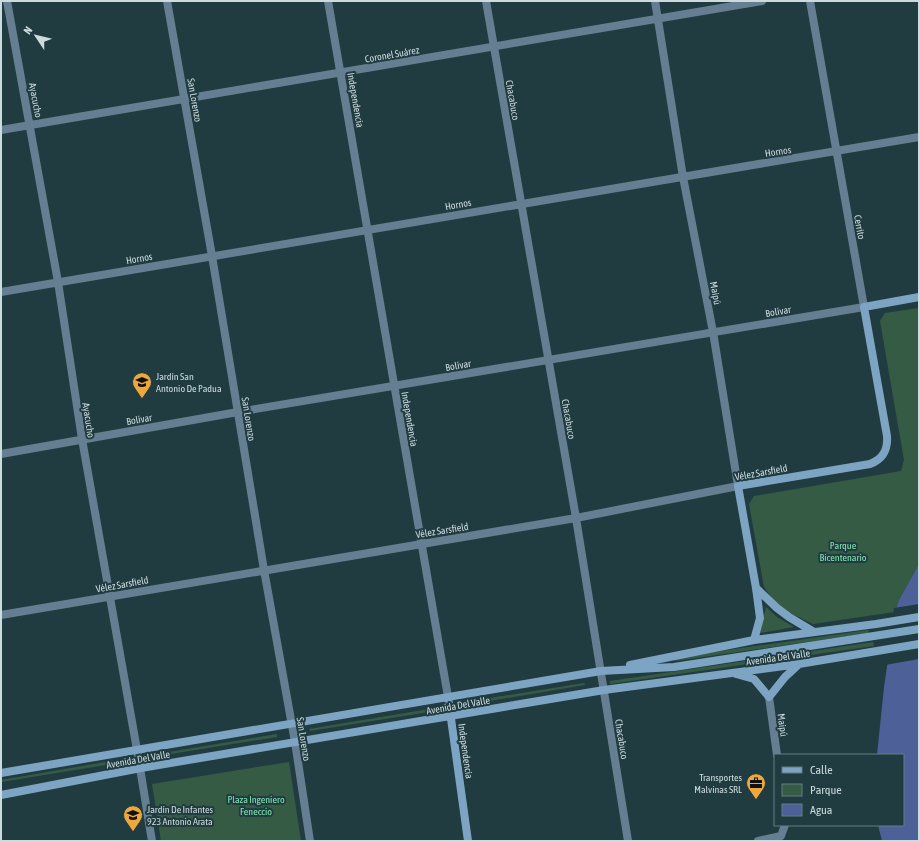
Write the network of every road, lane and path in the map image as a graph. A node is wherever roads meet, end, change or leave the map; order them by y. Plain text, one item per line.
1 (7, 1) edge
2 (167, 1) edge
3 (328, 1) edge
4 (486, 1) edge
5 (655, 1) edge
6 (762, 1) edge
7 (810, 1) edge
8 (658, 19) junction
9 (494, 47) junction
10 (341, 73) junction
11 (184, 99) junction
12 (30, 125) junction
13 (1, 130) edge
14 (919, 137) edge
15 (837, 152) junction
16 (683, 177) junction
17 (521, 204) junction
18 (368, 230) junction
19 (212, 256) junction
20 (58, 282) junction
21 (1, 292) edge
22 (919, 297) edge
23 (864, 307) junction
24 (713, 332) junction
25 (549, 360) junction
26 (394, 386) junction
27 (238, 412) junction
28 (82, 440) junction
29 (1, 454) edge
30 (883, 455) joint
31 (738, 486) junction
32 (576, 518) junction
33 (421, 544) junction
34 (264, 570) junction
35 (756, 588) junction
36 (110, 596) junction
37 (1, 615) edge
38 (919, 617) edge
39 (919, 629) edge
40 (814, 632) junction
41 (754, 640) junction
42 (919, 644) edge
43 (799, 664) junction
44 (601, 671) junction
45 (731, 673) junction
46 (604, 690) junction
47 (448, 697) junction
48 (769, 697) junction
49 (451, 717) junction
50 (291, 724) junction
51 (295, 742) junction
52 (138, 750) junction
53 (777, 754) edge
54 (141, 768) junction
55 (1, 773) edge
56 (1, 795) edge
57 (786, 826) edge
58 (152, 841) edge
59 (310, 841) edge
60 (468, 841) edge
61 (628, 841) edge
62 (758, 841) edge

1 - 12 street, Ayacucho
2 - 11 street, San Lorenzo
3 - 10 street, Independencia
4 - 9 street, Chacabuco
5 - 8 street, Maipú
6 - 8 street, Coronel Suárez
7 - 15 street, Cerrito
8 - 9 street, Coronel Suárez
8 - 16 street, Maipú
9 - 10 street, Coronel Suárez
9 - 17 street, Chacabuco
10 - 11 street, Coronel Suárez
10 - 18 street, Independencia
11 - 12 street, Coronel Suárez
11 - 19 street, San Lorenzo
12 - 13 street, Coronel Suárez
12 - 20 street, Ayacucho
14 - 15 street, Hornos
15 - 16 street, Hornos
15 - 23 street, Cerrito
16 - 17 street, Hornos
16 - 24 street, Maipú
17 - 18 street, Hornos
17 - 25 street, Chacabuco
18 - 19 street, Hornos
18 - 26 street, Independencia
19 - 20 street, Hornos
19 - 27 street, San Lorenzo
20 - 21 street, Hornos
20 - 28 street, Ayacucho
22 - 23 main road, Bolívar
23 - 24 street, Bolívar
23 - 30 main road, Cerrito
24 - 25 street, Bolívar
24 - 31 street, Maipú
25 - 26 street, Bolívar
25 - 32 street, Chacabuco
26 - 27 street, Bolívar
26 - 33 street, Independencia
27 - 28 street, Bolívar
27 - 34 street, San Lorenzo
28 - 29 street, Bolívar
28 - 36 street, Ayacucho
30 - 31 main road, Vélez Sarsfield
31 - 32 street, Vélez Sarsfield
31 - 35 main road, Maipú
32 - 33 street, Vélez Sarsfield
32 - 44 street, Chacabuco
33 - 34 street, Vélez Sarsfield
33 - 47 street, Independencia
34 - 36 street, Vélez Sarsfield
34 - 50 street, San Lorenzo
35 - 40 main road
35 - 41 main road, Maipú
36 - 37 street, Vélez Sarsfield
36 - 52 street, Ayacucho
38 - 40 main road, Avenida Del Valle
39 - 44 main road, Avenida Del Valle
40 - 41 main road, Avenida Del Valle
41 - 44 main road, Avenida Del Valle
42 - 43 main road, Avenida Del Valle
43 - 45 main road, Avenida Del Valle
43 - 48 main road
44 - 46 street, Chacabuco
44 - 47 main road, Avenida Del Valle
45 - 46 main road, Avenida Del Valle
45 - 48 main road
46 - 49 main road, Avenida Del Valle
46 - 61 street, Chacabuco
47 - 49 main road, Independencia
47 - 50 main road, Avenida Del Valle
48 - 53 street, Maipú
49 - 51 main road, Avenida Del Valle
49 - 60 main road, Independencia
50 - 51 street, San Lorenzo
50 - 52 main road, Avenida Del Valle
51 - 54 main road, Avenida Del Valle
51 - 59 street, San Lorenzo
52 - 54 street, Ayacucho
52 - 55 main road, Avenida Del Valle
54 - 56 main road, Avenida Del Valle
54 - 58 street, Ayacucho
57 - 62 street

